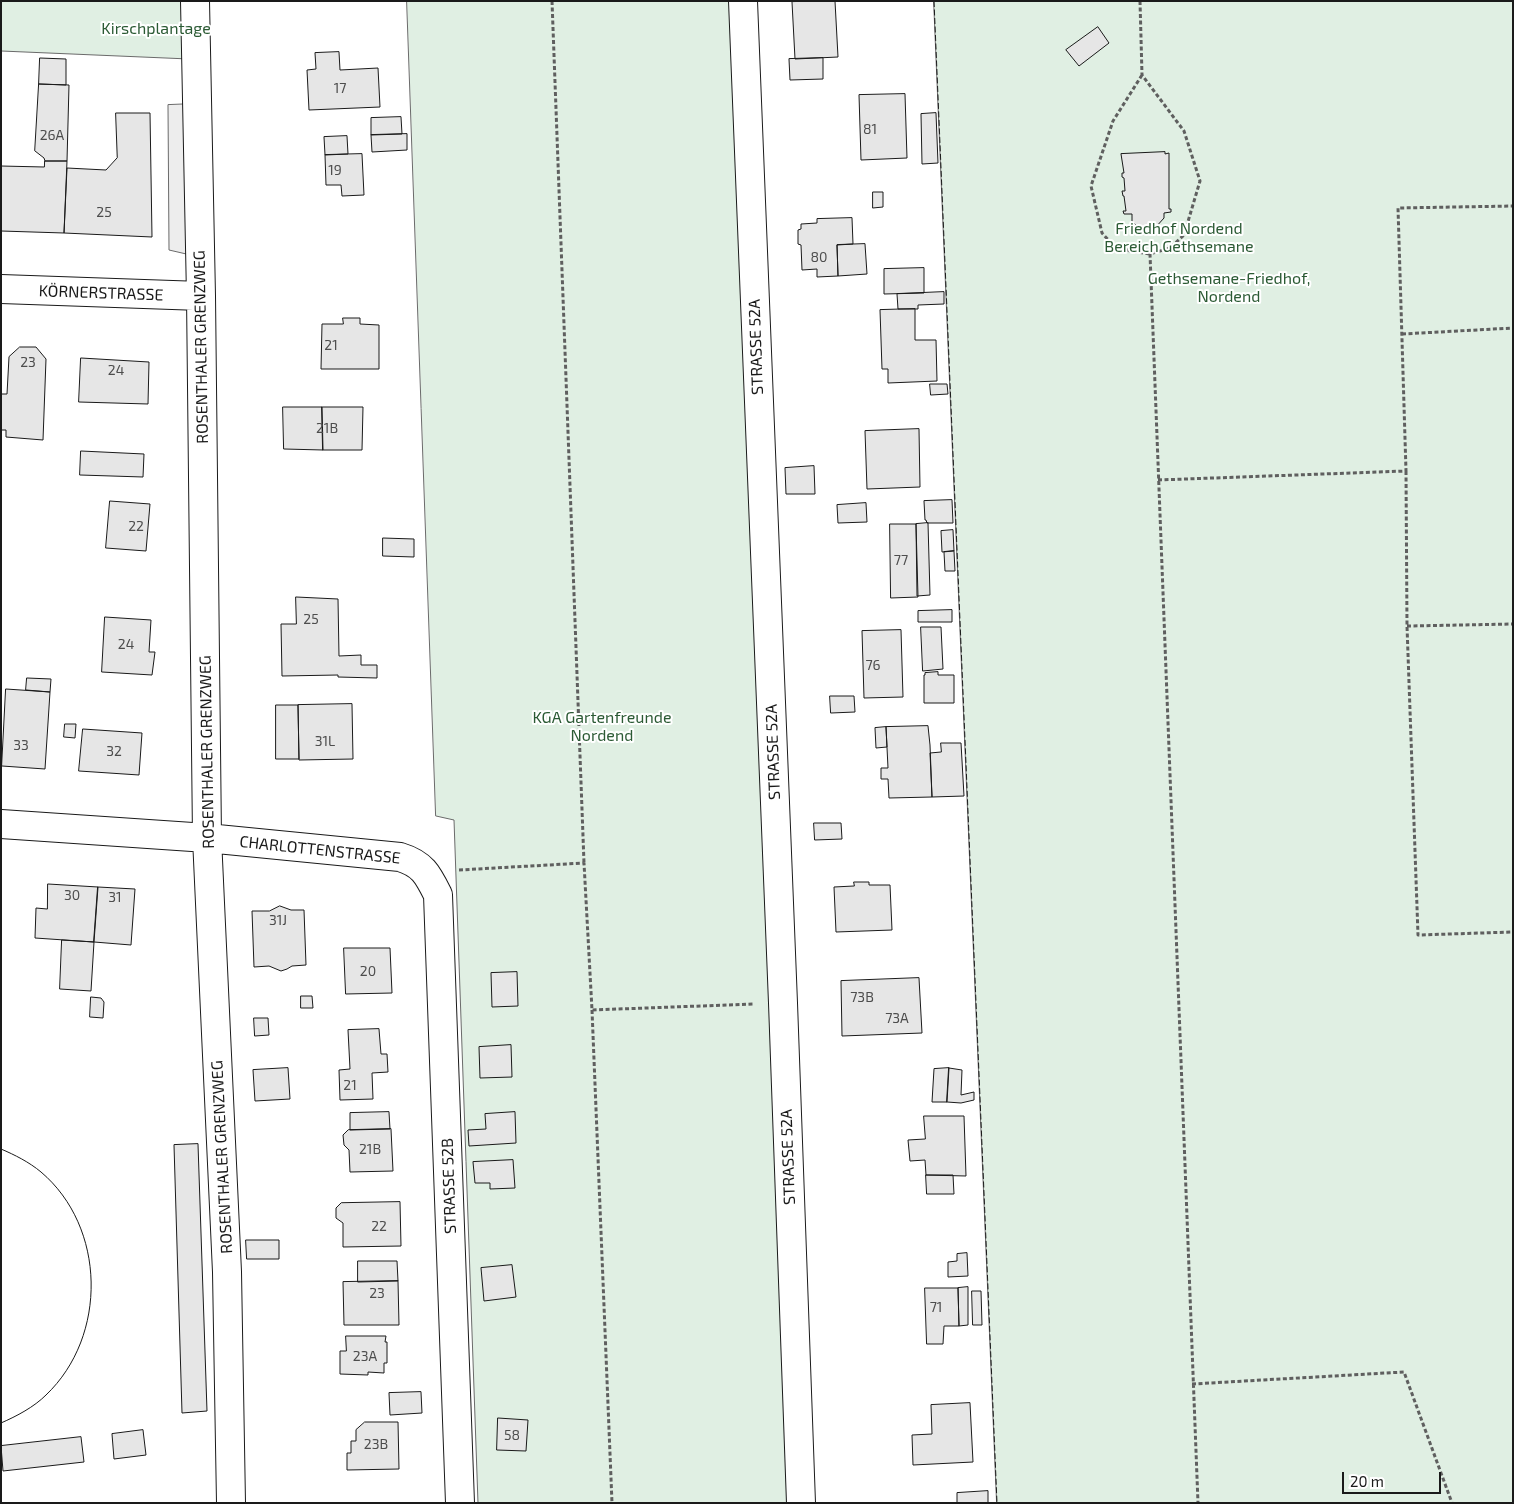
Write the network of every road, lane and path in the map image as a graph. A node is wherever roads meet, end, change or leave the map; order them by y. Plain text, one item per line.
1 (194, 1) edge
2 (552, 1) edge
3 (742, 1) edge
4 (1140, 1) edge
5 (1142, 75) junction
6 (1513, 206) edge
7 (1150, 254) junction
8 (1, 289) edge
9 (201, 296) junction
10 (1513, 328) edge
11 (1402, 334) junction
12 (1406, 472) junction
13 (1158, 480) junction
14 (1513, 624) edge
15 (1408, 626) junction
16 (1, 824) edge
17 (207, 838) junction
18 (584, 863) junction
19 (426, 872) junction
20 (1513, 932) edge
21 (783, 1002) junction
22 (592, 1010) junction
23 (1192, 1384) junction
24 (231, 1503) edge
25 (460, 1503) edge
26 (612, 1503) edge
27 (801, 1503) edge
28 (1198, 1503) edge
29 (1452, 1503) edge

1 - 9 street, ROSENTHALER GRENZWEG
2 - 18 path
3 - 21 street, STRASSE 52A
4 - 5 path
5 - 7 path
5 - 7 path
6 - 11 path
7 - 13 path
8 - 9 street, KÖRNERSTRASSE
9 - 17 street, ROSENTHALER GRENZWEG
10 - 11 path
11 - 12 path
12 - 13 path
12 - 15 path
13 - 23 path
14 - 15 path
15 - 20 path
16 - 17 street, CHARLOTTENSTRASSE
17 - 19 street, CHARLOTTENSTRASSE
17 - 24 street, ROSENTHALER GRENZWEG
18 - 19 path
18 - 22 path
19 - 25 street, STRASSE 52B
21 - 22 path
21 - 27 street, STRASSE 52A
22 - 26 path
23 - 28 path
23 - 29 path

